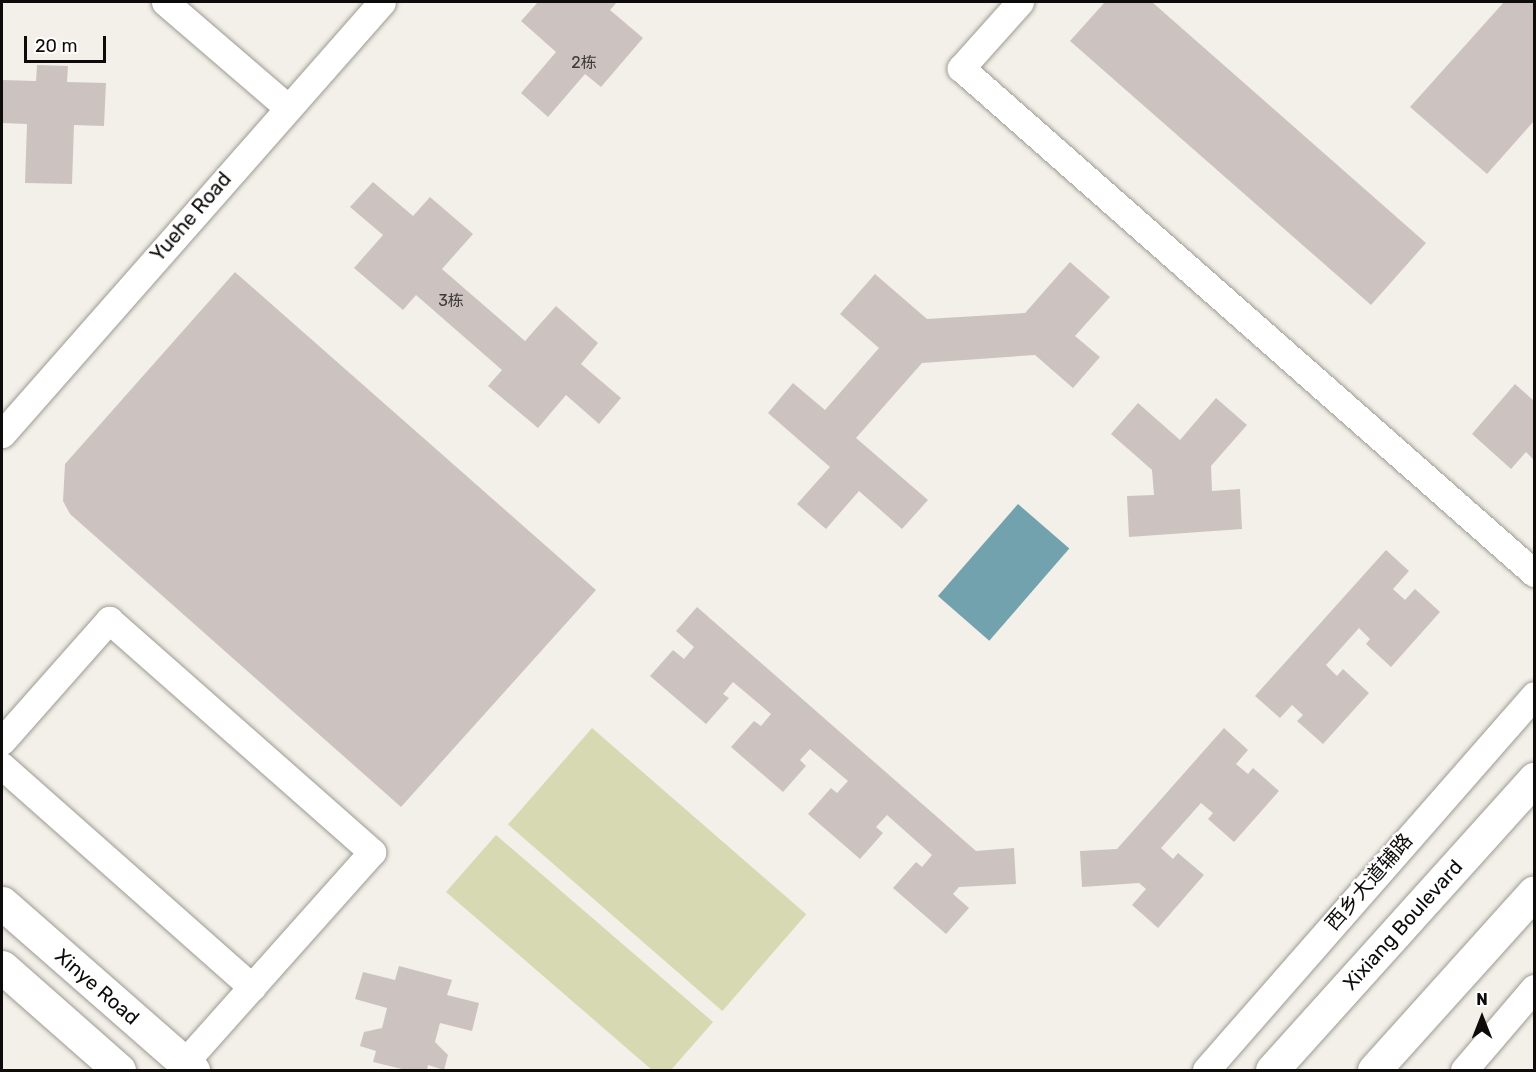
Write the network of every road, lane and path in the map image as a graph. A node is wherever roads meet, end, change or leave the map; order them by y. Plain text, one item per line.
1 (165, 2) edge
2 (382, 2) edge
3 (1020, 2) edge
4 (286, 107) junction
5 (2, 434) edge
6 (1534, 573) edge
7 (1534, 695) edge
8 (2, 741) edge
9 (2, 766) edge
10 (1534, 779) edge
11 (1534, 892) edge
12 (2, 903) edge
13 (2, 968) edge
14 (252, 987) junction
15 (1534, 988) edge
16 (188, 1066) edge
17 (119, 1071) edge
18 (1206, 1071) edge
19 (1272, 1071) edge
20 (1374, 1071) edge
21 (1464, 1071) edge

1 - 4 street
2 - 4 street, Yuehe Road
3 - 6 street
4 - 5 street, Yuehe Road
7 - 18 street, 西乡大道辅路
8 - 14 street
9 - 14 street
10 - 19 main road, Xixiang Boulevard
11 - 20 main road
12 - 16 main road, Xinye Road
13 - 17 main road
14 - 16 street
15 - 21 street

